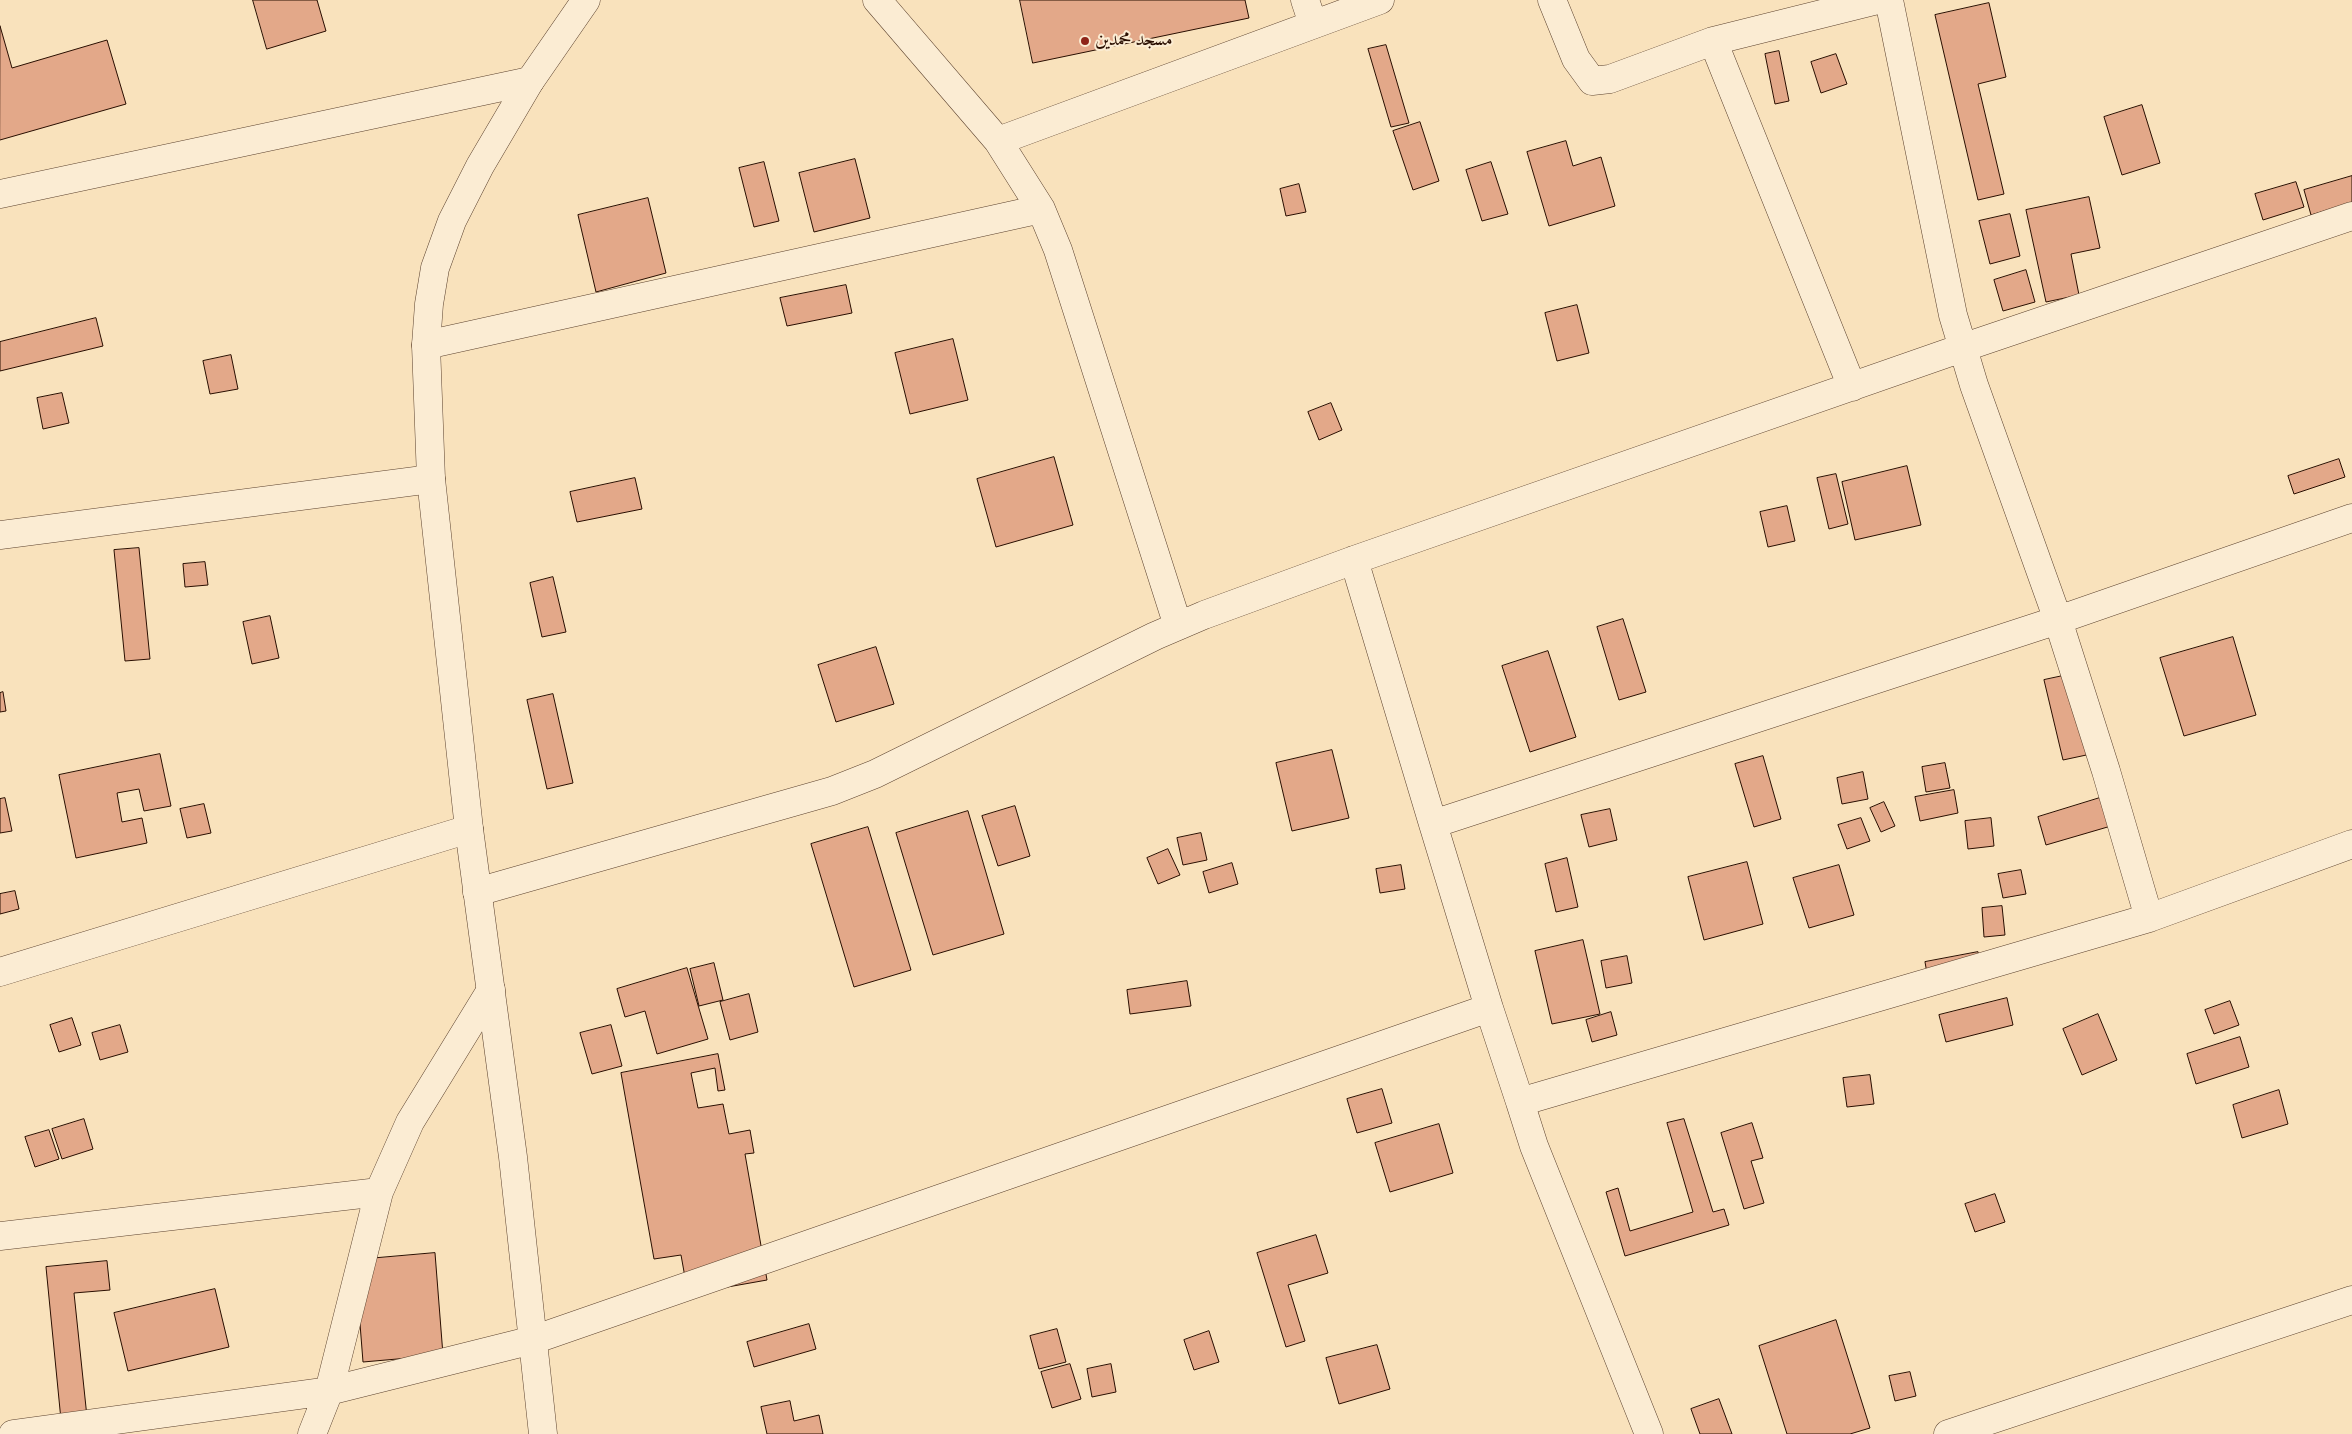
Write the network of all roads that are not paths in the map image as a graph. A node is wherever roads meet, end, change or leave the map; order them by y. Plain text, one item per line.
1 (586, 0) edge
2 (877, 0) edge
3 (1380, 0) edge
4 (1552, 0) edge
5 (1878, 0) edge
6 (1889, 0) edge
7 (1309, 12) edge
8 (1713, 41) junction
9 (530, 82) junction
10 (998, 141) junction
11 (0, 194) edge
12 (1041, 209) junction
13 (2352, 216) edge
14 (426, 345) junction
15 (1962, 348) junction
16 (1852, 387) junction
17 (431, 479) junction
18 (2352, 518) edge
19 (0, 535) edge
20 (1354, 560) junction
21 (2058, 620) junction
22 (1178, 626) junction
23 (1433, 824) junction
24 (469, 829) junction
25 (2352, 844) edge
26 (477, 892) junction
27 (2149, 918) junction
28 (0, 972) edge
29 (491, 990) junction
30 (1489, 1008) junction
31 (1520, 1102) junction
32 (379, 1192) junction
33 (0, 1236) edge
34 (2352, 1300) edge
35 (533, 1340) junction
36 (329, 1391) junction
37 (13, 1434) edge
38 (312, 1434) edge
39 (543, 1434) edge
40 (1649, 1434) edge
41 (1948, 1434) edge

1 - 9 street
2 - 10 street
3 - 7 street
4 - 8 street
5 - 8 street
6 - 15 street
7 - 10 street
8 - 16 street
9 - 11 street
9 - 14 street
10 - 12 street
12 - 14 street
12 - 22 street
13 - 15 street
14 - 17 street
15 - 16 street
15 - 21 street
16 - 20 street
17 - 19 street
17 - 24 street
18 - 21 street
20 - 22 street
20 - 23 street
21 - 23 street
21 - 27 street
22 - 26 street
23 - 30 street
24 - 26 street
24 - 28 street
25 - 27 street
26 - 29 street
27 - 31 street
29 - 32 street
29 - 35 street
30 - 31 street
30 - 35 street
31 - 40 street
32 - 33 street
32 - 36 street
34 - 41 street
35 - 36 street
35 - 39 street
36 - 37 street
36 - 38 street

